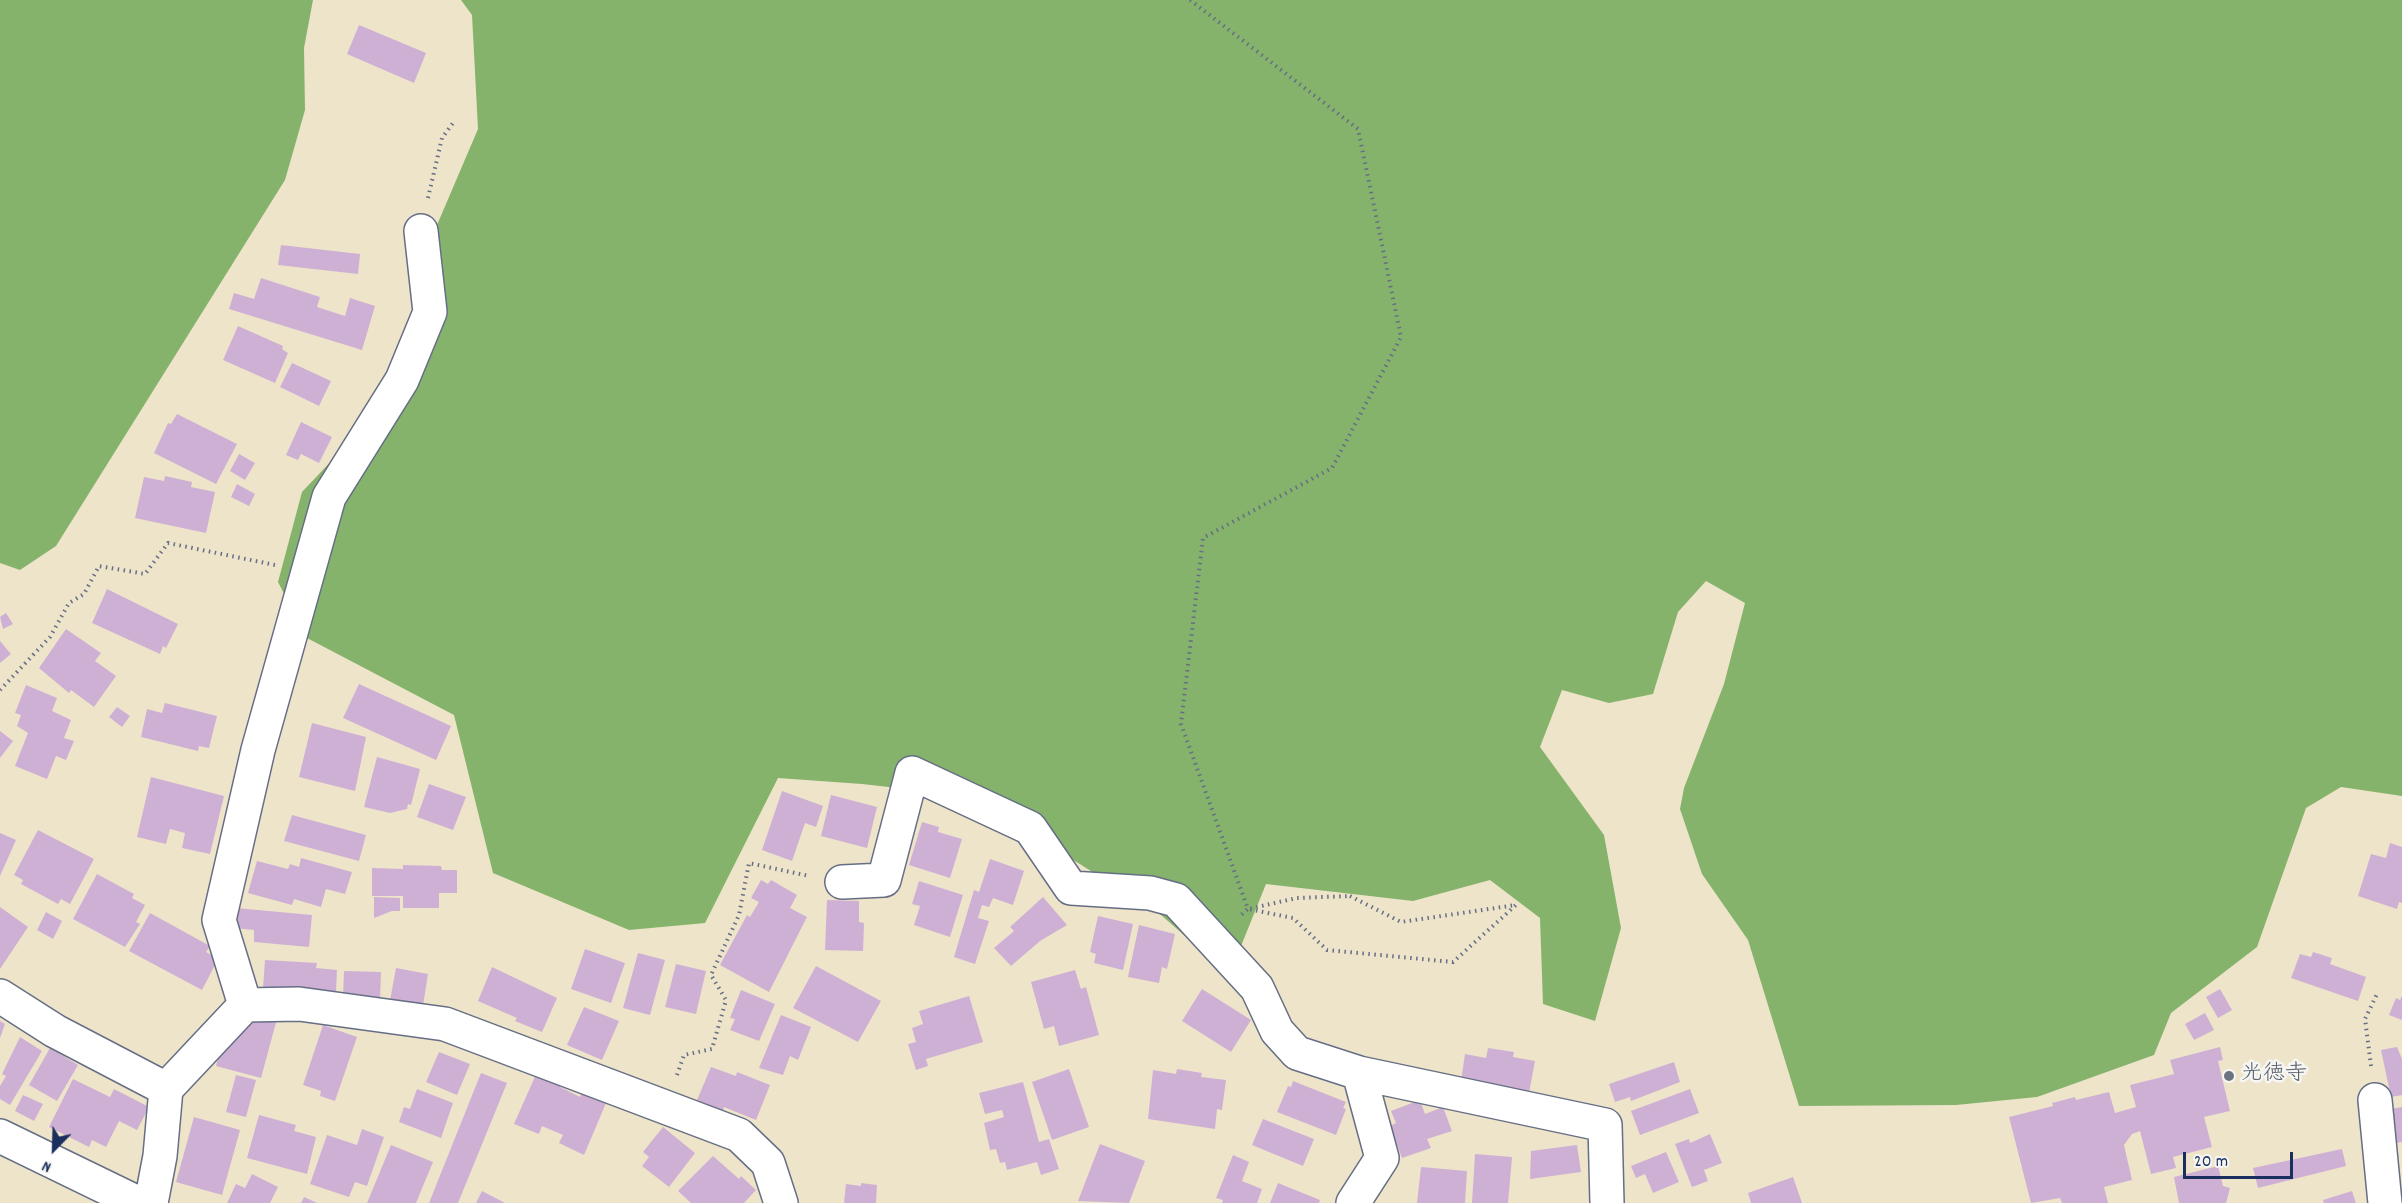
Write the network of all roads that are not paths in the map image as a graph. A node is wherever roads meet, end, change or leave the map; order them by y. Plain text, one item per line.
1 (421, 231) road end
2 (842, 882) road end
3 (0, 996) edge
4 (245, 1005) junction
5 (1359, 1073) junction
6 (166, 1089) junction
7 (2375, 1100) road end
8 (0, 1136) edge
9 (138, 1203) edge
10 (151, 1203) edge
11 (781, 1203) edge
12 (1353, 1203) edge
13 (1607, 1203) edge
14 (2385, 1203) edge

1 - 4 street
2 - 5 street
3 - 6 street
4 - 6 street
4 - 11 street
5 - 12 street
5 - 13 street
6 - 10 street
7 - 14 street
8 - 9 street

